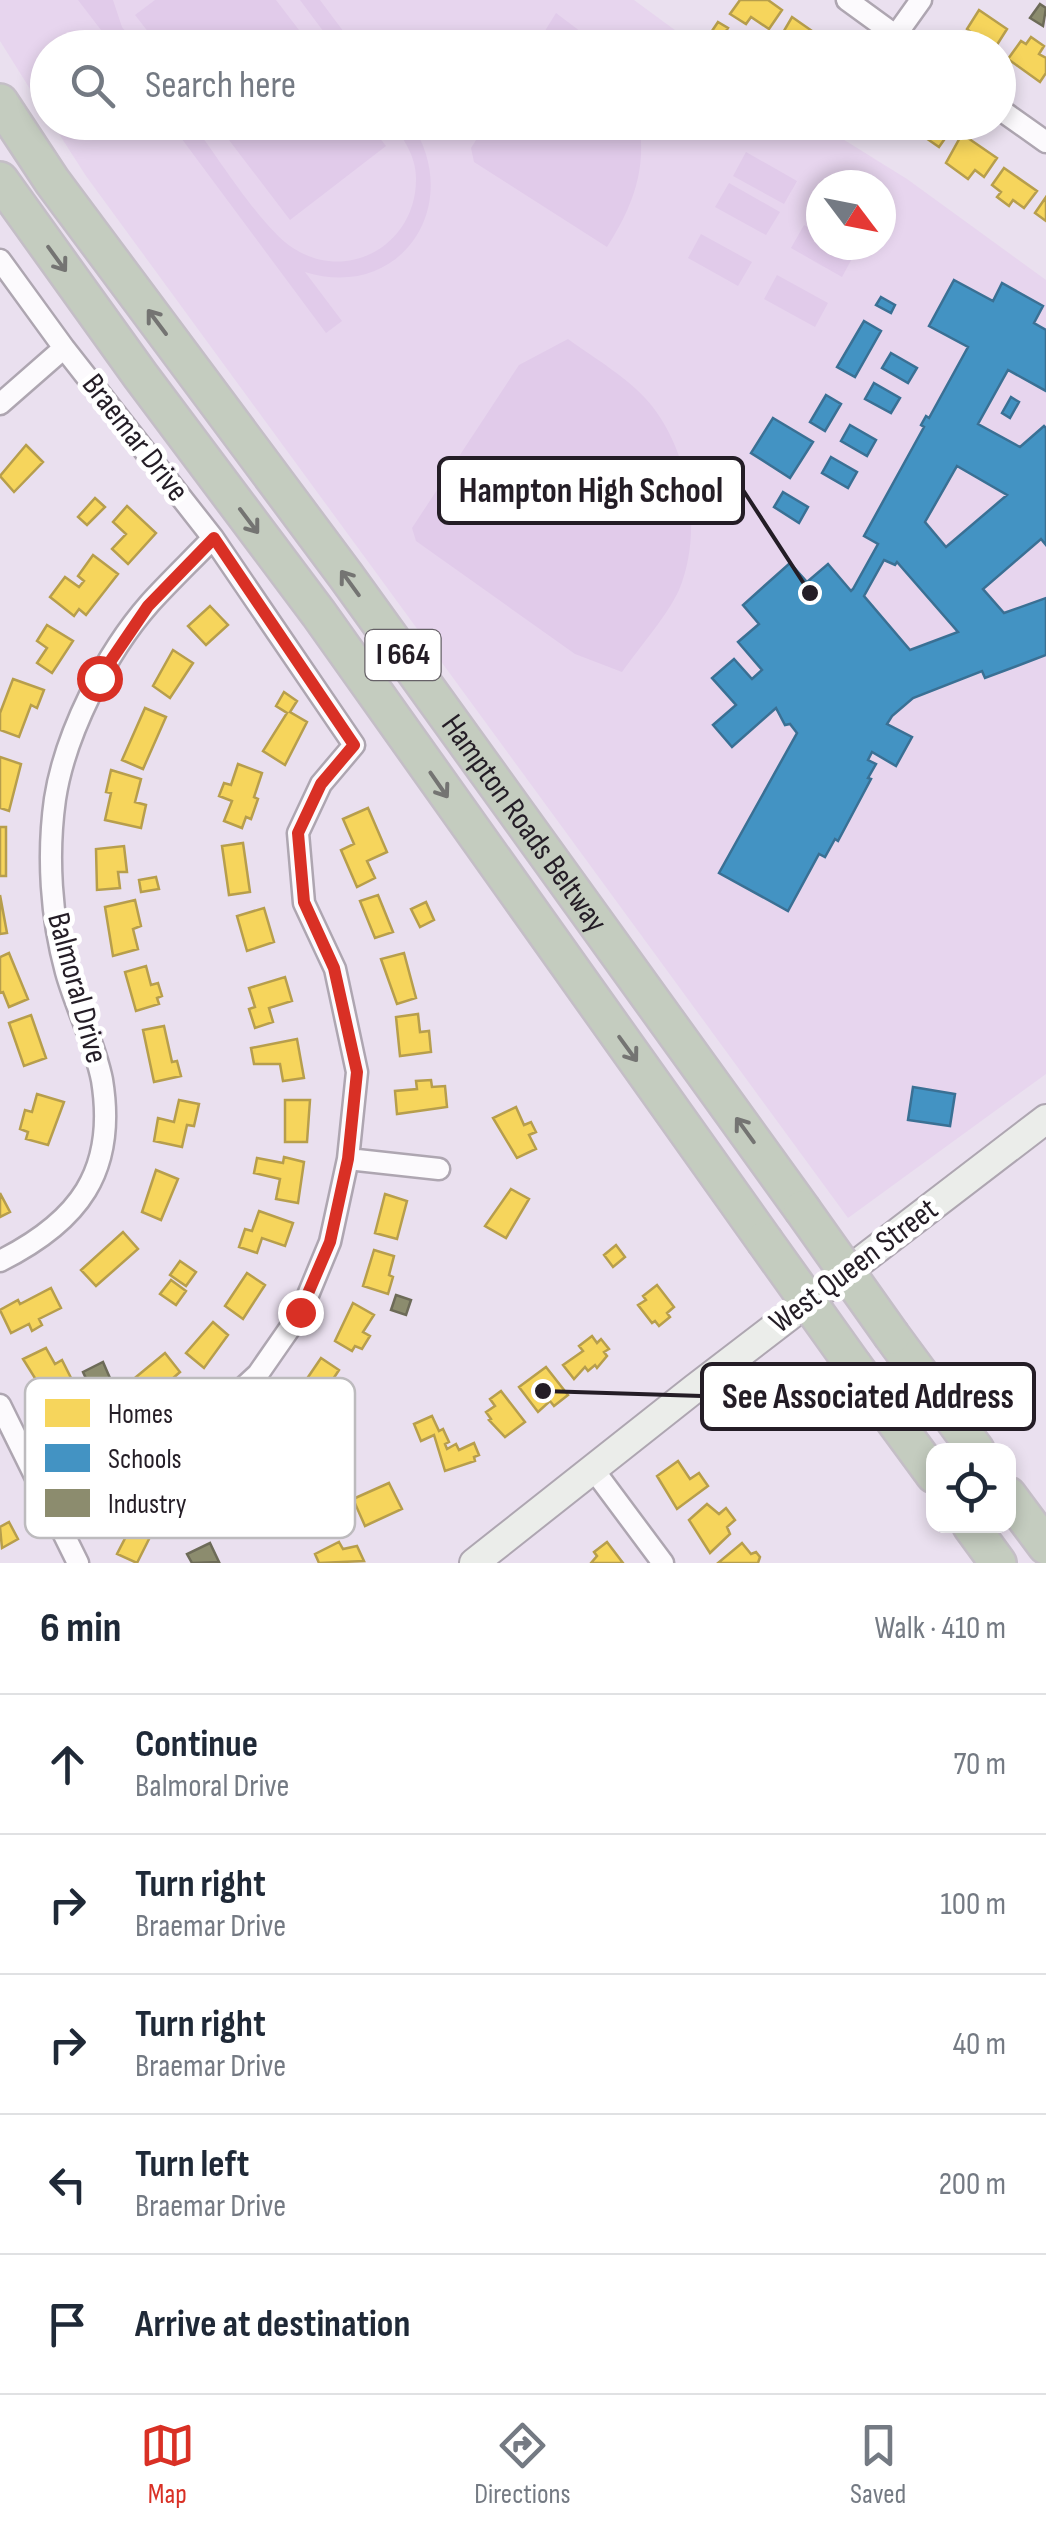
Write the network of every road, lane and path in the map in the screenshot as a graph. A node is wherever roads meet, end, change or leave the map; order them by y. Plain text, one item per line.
1 (847, 0) edge
2 (921, 0) edge
3 (889, 30) edge
4 (909, 30) edge
5 (0, 102) edge
6 (1016, 121) edge
7 (1046, 142) edge
8 (0, 180) edge
9 (0, 260) edge
10 (64, 348) junction
11 (0, 404) edge
12 (214, 538) junction
13 (1046, 1119) edge
14 (348, 1159) junction
15 (439, 1169) dead end
16 (0, 1261) edge
17 (254, 1378) edge
18 (0, 1405) edge
19 (971, 1443) edge
20 (25, 1455) edge
21 (926, 1464) edge
22 (593, 1469) junction
23 (1016, 1506) edge
24 (975, 1533) edge
25 (66, 1538) edge
26 (1046, 1546) edge
27 (78, 1563) edge
28 (474, 1563) edge
29 (663, 1563) edge
30 (998, 1563) edge

1 - 3 street
2 - 4 street
19 -> 5 highway, Hampton Roads Beltway / I 664, bridge
6 - 7 street
8 -> 21 highway, Hampton Roads Beltway / I 664, bridge
9 - 10 street, Braemar Drive
10 - 11 street
10 - 12 street, Braemar Drive
12 - 14 street, Braemar Drive
12 - 16 street, Balmoral Drive
13 - 22 main road, West Queen Street
14 - 15 street
14 - 17 street, Braemar Drive
18 - 20 street
22 - 28 main road, West Queen Street
22 - 29 street
23 - 26 highway
24 - 30 highway
25 - 27 street

